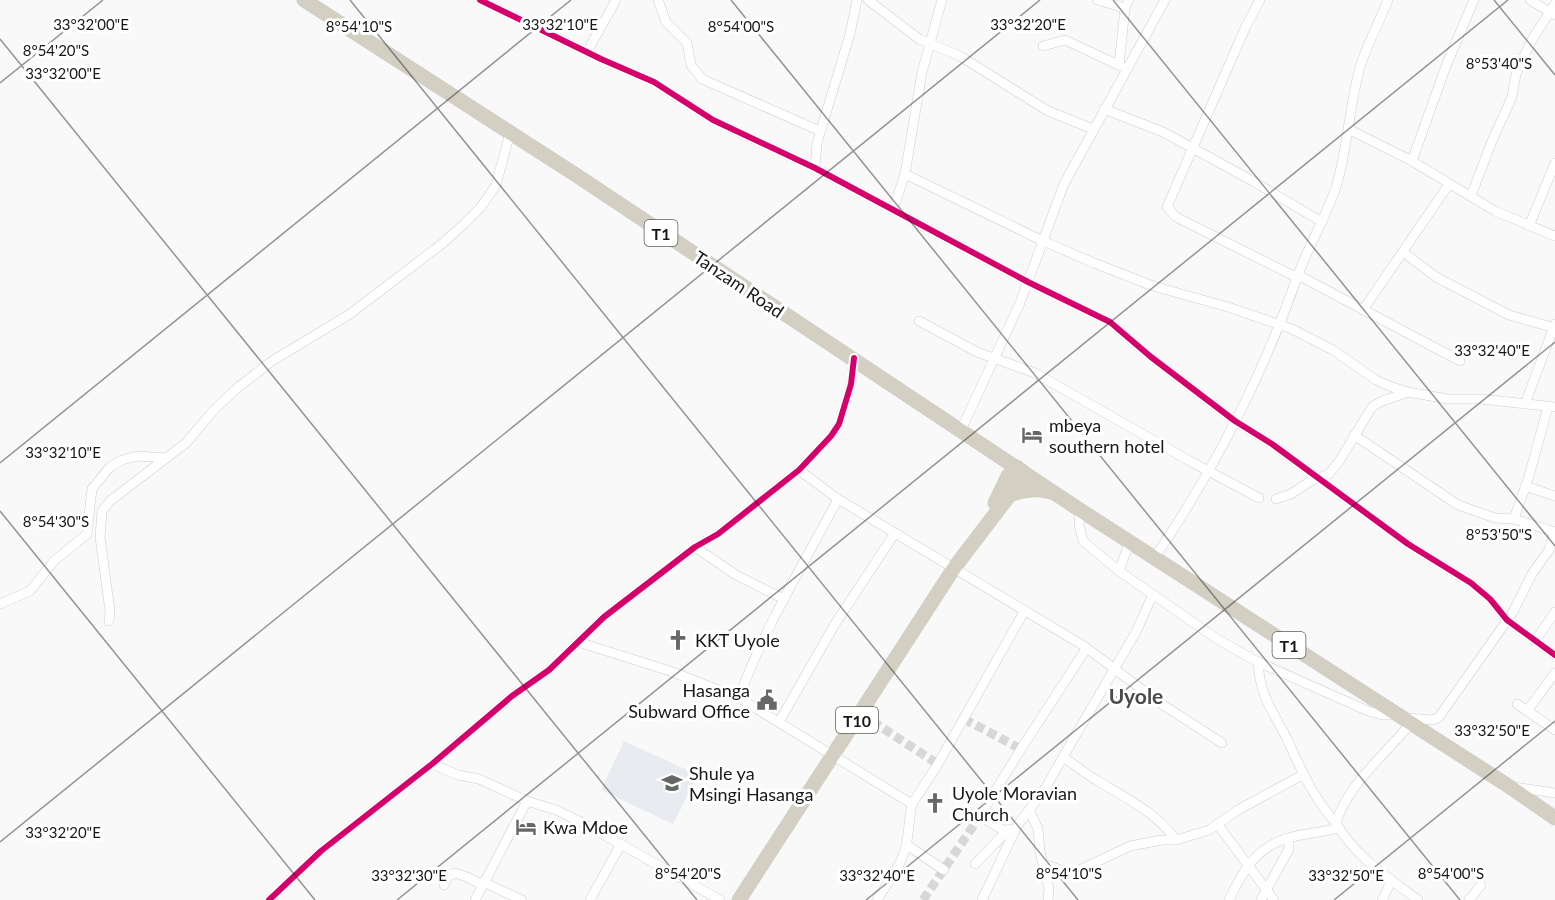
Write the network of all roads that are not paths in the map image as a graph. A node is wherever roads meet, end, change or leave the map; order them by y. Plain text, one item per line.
1 (304, 0) edge
2 (480, 0) edge
3 (616, 0) edge
4 (658, 0) edge
5 (857, 0) edge
6 (868, 0) edge
7 (942, 0) edge
8 (1097, 0) edge
9 (1165, 0) edge
10 (1260, 0) edge
11 (1474, 0) edge
12 (1530, 0) edge
13 (1384, 2) edge
14 (1127, 4) edge
15 (1553, 10) edge
16 (930, 45) junction
17 (1043, 46) dead end
18 (587, 52) junction
19 (1123, 67) junction
20 (1104, 110) junction
21 (1093, 129) junction
22 (1350, 130) junction
23 (820, 131) junction
24 (510, 132) junction
25 (1193, 148) junction
26 (1412, 161) junction
27 (1555, 163) edge
28 (815, 168) junction
29 (905, 174) junction
30 (1449, 184) junction
31 (1471, 196) junction
32 (893, 210) junction
33 (1322, 222) junction
34 (1529, 226) junction
35 (1555, 236) edge
36 (1043, 241) junction
37 (1403, 252) junction
38 (1298, 277) junction
39 (1028, 282) junction
40 (1363, 310) junction
41 (919, 321) dead end
42 (1280, 324) junction
43 (1555, 327) edge
44 (854, 358) junction
45 (994, 358) junction
46 (1460, 361) dead end
47 (1408, 392) junction
48 (1525, 404) junction
49 (1551, 407) edge
50 (1235, 421) junction
51 (961, 430) junction
52 (1354, 435) junction
53 (982, 445) junction
54 (166, 458) junction
55 (1020, 469) junction
56 (799, 470) junction
57 (1208, 470) junction
58 (1319, 479) junction
59 (1525, 486) junction
60 (1056, 493) junction
61 (1004, 495) junction
62 (1555, 496) edge
63 (1259, 498) dead end
64 (838, 499) junction
65 (1276, 499) dead end
66 (1080, 510) junction
67 (1514, 519) junction
68 (1555, 532) edge
69 (895, 533) junction
70 (1130, 541) junction
71 (695, 547) junction
72 (1155, 557) junction
73 (954, 568) junction
74 (1119, 571) junction
75 (1152, 594) junction
76 (784, 599) junction
77 (0, 604) edge
78 (1025, 610) junction
79 (1555, 612) edge
80 (1508, 620) junction
81 (109, 621) dead end
82 (1535, 641) junction
83 (578, 642) junction
84 (1086, 649) junction
85 (1555, 655) edge
86 (1258, 662) junction
87 (1114, 669) junction
88 (1555, 673) edge
89 (740, 698) junction
90 (1517, 704) dead end
91 (1527, 711) junction
92 (1403, 719) junction
93 (779, 722) junction
94 (1555, 730) edge
95 (1222, 743) dead end
96 (834, 754) junction
97 (1063, 757) junction
98 (432, 764) junction
99 (1304, 774) junction
100 (1510, 787) junction
101 (1555, 793) edge
102 (527, 801) junction
103 (912, 804) junction
104 (1029, 810) junction
105 (1555, 818) edge
106 (1218, 825) junction
107 (1017, 826) junction
108 (1337, 826) junction
109 (1006, 831) junction
110 (1286, 838) junction
111 (1176, 840) junction
112 (621, 844) junction
113 (906, 845) junction
114 (975, 864) dead end
115 (1044, 864) junction
116 (1248, 865) junction
117 (944, 870) dead end
118 (1392, 880) junction
119 (482, 884) junction
120 (444, 885) dead end
121 (1481, 885) dead end
122 (1266, 889) junction
123 (269, 900) edge
124 (475, 900) edge
125 (522, 900) edge
126 (590, 900) edge
127 (720, 900) edge
128 (739, 900) edge
129 (877, 900) edge
130 (982, 900) edge
131 (1048, 900) edge
132 (1229, 900) edge
133 (1261, 900) edge
134 (1274, 900) edge
135 (1382, 900) edge
136 (1418, 900) edge
137 (1469, 900) edge

1 - 24 highway, Tanzam Road / T1
2 - 18 street
3 - 18 street
4 - 23 street
5 - 23 street
6 - 16 street
7 - 16 street
8 - 14 street
9 - 19 street
10 - 25 street
11 - 26 street
12 - 15 street
13 - 22 street
14 - 19 street
15 - 31 street
16 - 21 street
16 - 29 street
17 - 19 street
18 - 28 street
19 - 20 street
20 - 21 street
20 - 25 street
21 - 36 street
22 - 26 street
22 - 33 street
23 - 28 street
24 - 44 highway, Tanzam Road / T1
24 - 54 street
25 - 33 street
25 - 38 street
26 - 30 street
27 - 34 street
28 - 32 street
29 - 32 street
29 - 36 street
30 - 31 street
30 - 37 street
31 - 34 street
32 - 39 street
33 - 38 street
34 - 35 street
36 - 39 street
36 - 42 street
37 - 40 street
37 - 43 street
38 - 40 street
38 - 42 street
39 - 45 street
39 - 50 street
40 - 46 street
41 - 45 street
42 - 47 street
42 - 50 street
43 - 48 street
44 - 51 highway, Tanzam Road / T1
44 - 56 street
45 - 51 street
45 - 57 street
47 - 48 street
47 - 52 street
48 - 49 street
49 - 59 street
50 - 57 street
50 - 58 street
51 - 53 highway, Tanzam Road / T1
52 - 58 street
52 - 67 street
53 - 55 highway, Tanzam Road / T1
53 - 61 highway
54 - 77 street
54 - 81 street
55 - 60 highway, T1
55 - 61 highway, T10
56 - 64 street
56 - 71 street
57 - 63 street
57 - 72 street
58 - 65 street
58 - 80 street
59 - 62 street
59 - 67 street
60 - 61 highway
60 - 66 highway, T1
61 - 73 highway, T10
64 - 69 street
64 - 76 street
66 - 70 highway, T1
66 - 74 street
67 - 68 street
68 - 80 street
69 - 73 street
69 - 93 street
70 - 72 highway, T1
70 - 74 street
71 - 76 street
71 - 83 street
72 - 92 highway, T1
73 - 78 street
73 - 96 highway, T10
74 - 75 street
75 - 86 street
75 - 87 street
76 - 89 street
78 - 84 street
78 - 103 street
79 - 82 street
80 - 82 street
80 - 92 street
82 - 85 street
83 - 89 street
83 - 98 street
84 - 87 street
84 - 109 street
86 - 92 street
86 - 99 street
87 - 95 street
87 - 97 street
88 - 91 street
89 - 93 street
90 - 91 street
91 - 94 street
92 - 100 highway, T1
92 - 108 street
93 - 96 street
96 - 103 street
96 - 128 highway, T10
97 - 104 street
97 - 111 street
98 - 102 street
98 - 123 street
99 - 106 street
99 - 108 street
100 - 101 street
100 - 105 highway, T1
102 - 112 street
102 - 119 street
103 - 113 street
104 - 107 street
104 - 115 street
106 - 111 street
106 - 116 street
107 - 109 street
107 - 130 street
108 - 110 street
108 - 118 street
109 - 114 street
110 - 116 street
110 - 122 street
111 - 115 street
112 - 126 street
112 - 127 street
113 - 117 street
113 - 129 street
115 - 131 street
116 - 122 street
116 - 132 street
118 - 135 street
118 - 136 street
119 - 120 street
119 - 124 street
119 - 125 street
121 - 137 street
122 - 133 street
122 - 134 street

